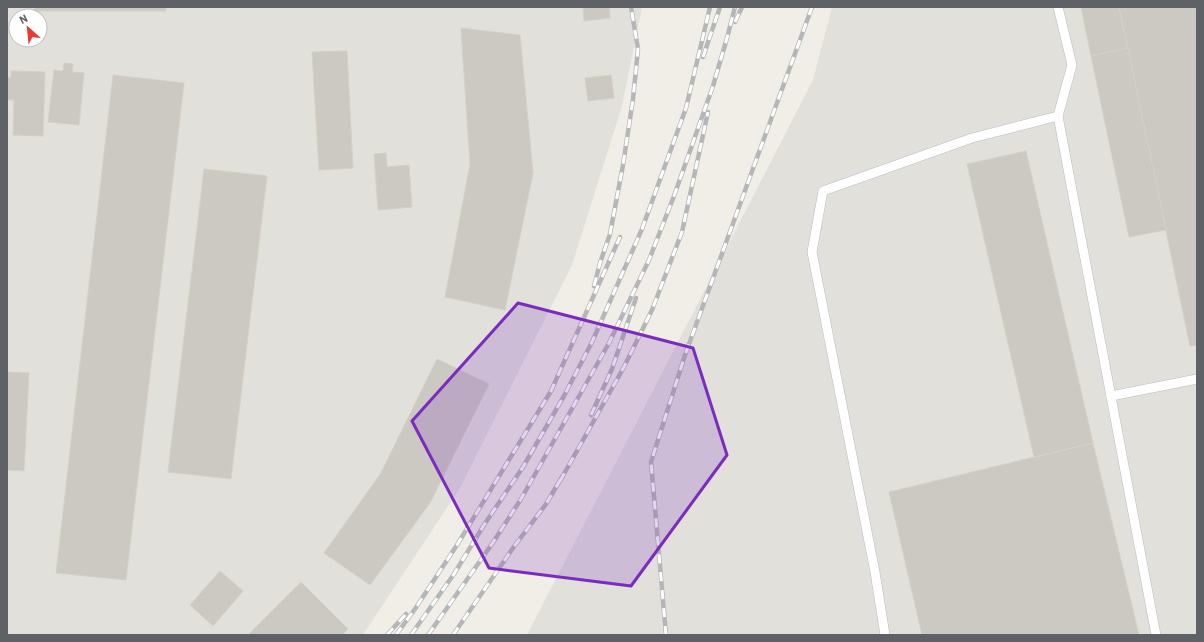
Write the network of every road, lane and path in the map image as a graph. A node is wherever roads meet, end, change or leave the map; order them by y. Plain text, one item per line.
1 (1058, 7) edge
2 (1058, 116) junction
3 (1197, 379) edge
4 (1111, 396) junction
5 (885, 635) edge
6 (1156, 635) edge

1 - 2 lane
2 - 4 lane
2 - 5 lane
3 - 4 lane
4 - 6 lane

